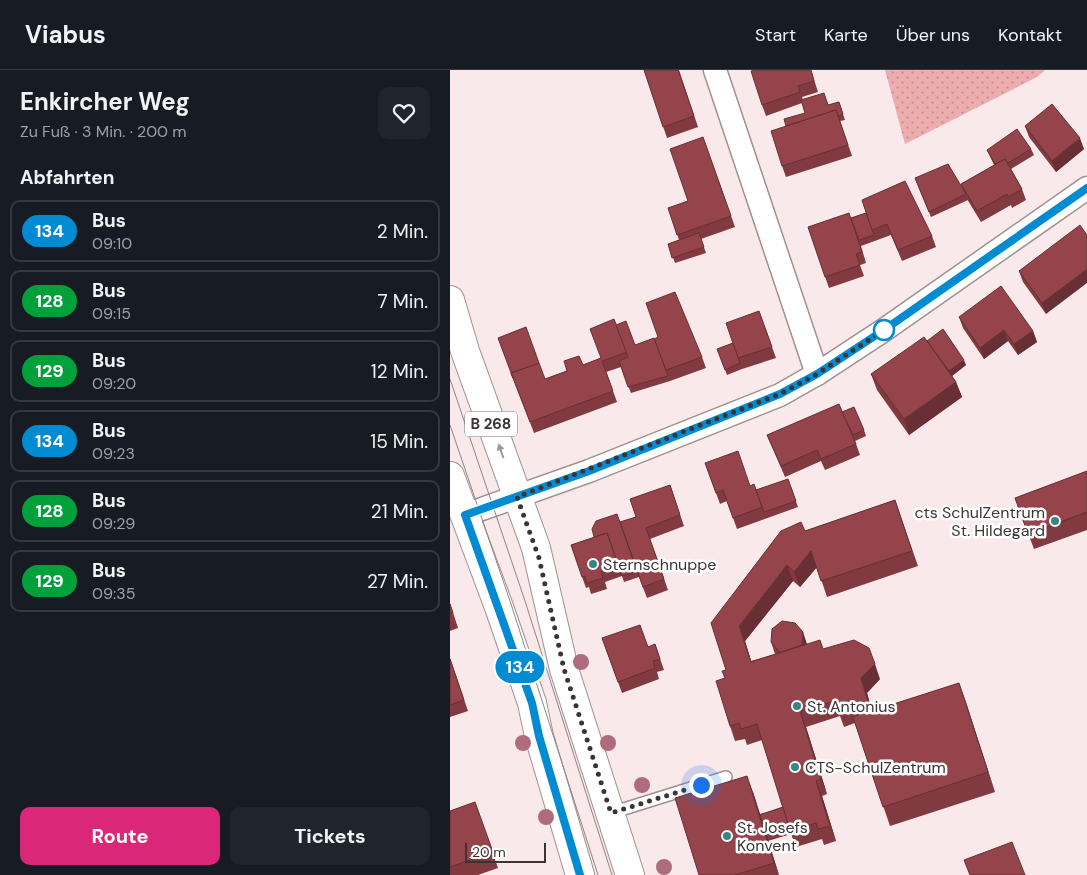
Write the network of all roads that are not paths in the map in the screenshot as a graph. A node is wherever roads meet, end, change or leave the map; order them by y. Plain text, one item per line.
1 (715, 70) edge
2 (1087, 188) edge
3 (452, 313) edge
4 (817, 374) junction
5 (450, 476) edge
6 (517, 497) junction
7 (465, 515) junction
8 (726, 777) dead end
9 (611, 813) junction
10 (580, 875) edge
11 (630, 875) edge

1 - 4 street
2 - 4 street
6 -> 3 main road, B 268
4 - 6 street
5 - 7 main road
6 - 7 street
6 - 9 main road, B 268
7 - 10 main road
8 - 9 lane
9 - 11 main road, B 268

